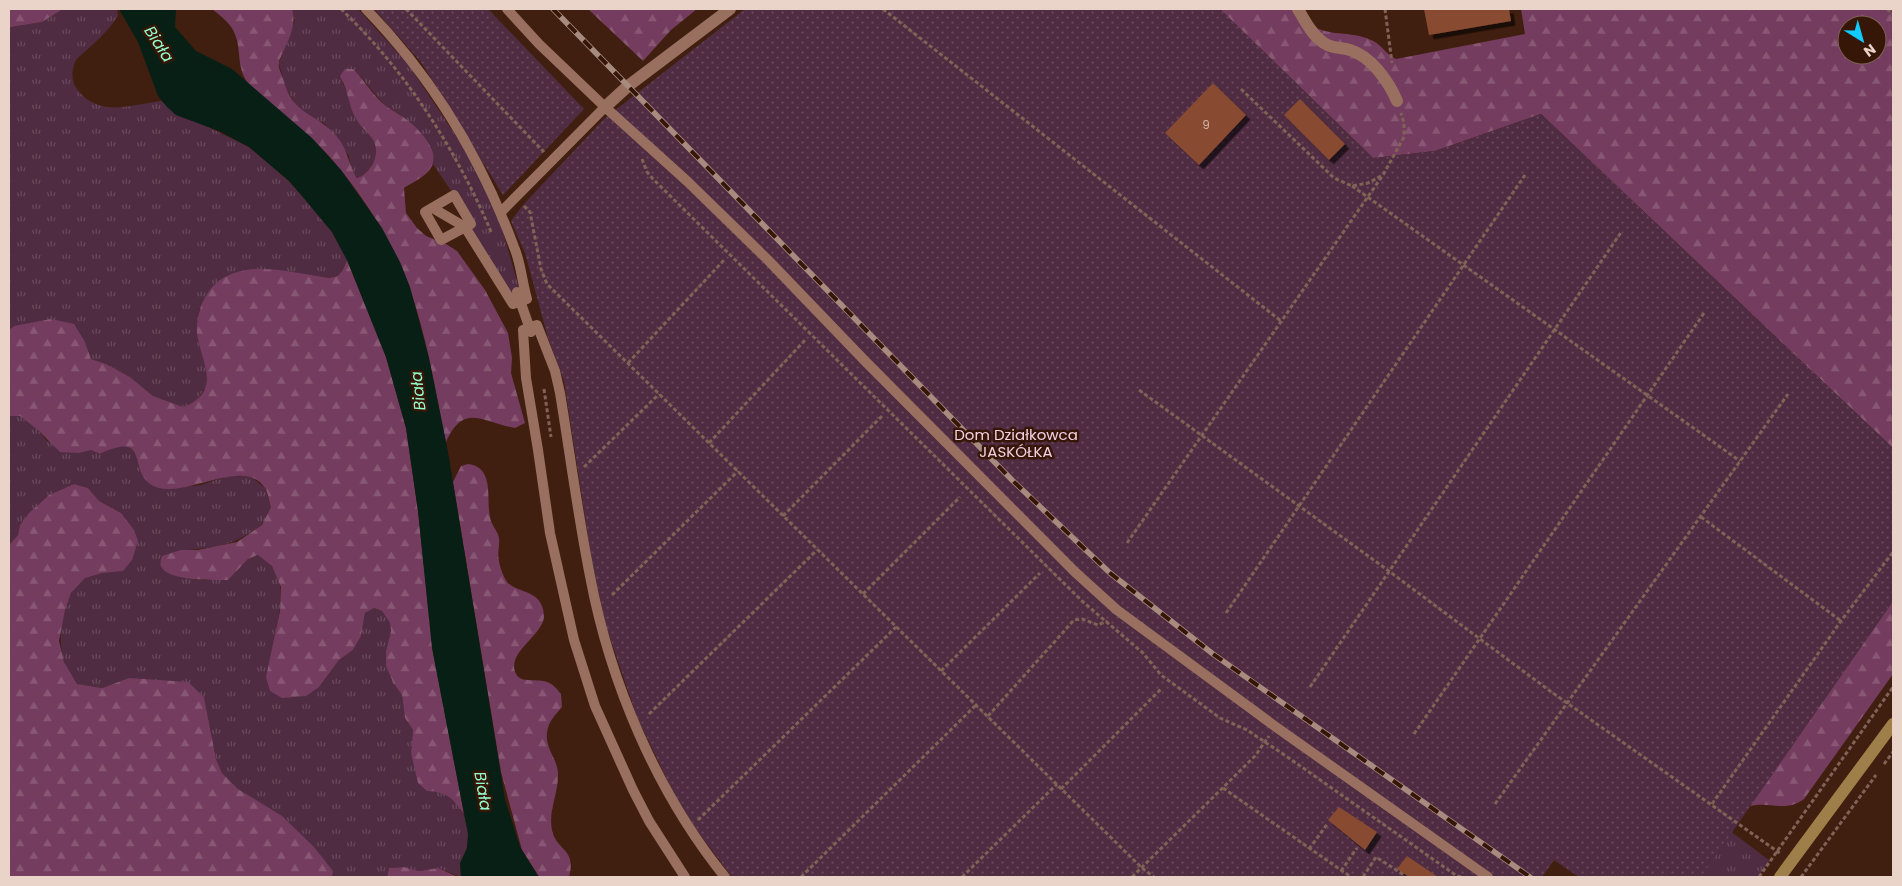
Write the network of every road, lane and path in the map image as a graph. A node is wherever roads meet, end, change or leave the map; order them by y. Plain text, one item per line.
1 (341, 9) edge
2 (366, 9) edge
3 (406, 9) edge
4 (507, 9) edge
5 (730, 9) edge
6 (883, 9) edge
7 (1298, 9) edge
8 (1385, 9) edge
9 (1887, 9) edge
10 (1893, 14) edge
11 (1393, 68) dead end
12 (1241, 89) dead end
13 (1397, 101) joint
14 (605, 108) junction
15 (552, 161) junction
16 (1383, 175) junction
17 (1525, 175) dead end
18 (1352, 186) junction
19 (1367, 197) junction
20 (436, 210) dead end
21 (501, 212) junction
22 (530, 212) dead end
23 (466, 227) junction
24 (1622, 231) dead end
25 (494, 239) dead end
26 (725, 259) dead end
27 (1463, 265) junction
28 (519, 297) junction
29 (1704, 313) dead end
30 (1281, 321) junction
31 (531, 330) junction
32 (1554, 330) junction
33 (806, 339) dead end
34 (628, 363) junction
35 (1139, 390) dead end
36 (659, 394) junction
37 (1788, 394) dead end
38 (1647, 395) junction
39 (883, 415) dead end
40 (1202, 435) junction
41 (709, 443) junction
42 (1740, 461) junction
43 (582, 468) dead end
44 (738, 471) junction
45 (960, 497) dead end
46 (1299, 506) junction
47 (784, 516) junction
48 (1701, 516) junction
49 (1127, 543) dead end
50 (818, 550) junction
51 (1893, 552) edge
52 (1389, 571) junction
53 (1040, 573) dead end
54 (863, 594) junction
55 (612, 595) dead end
56 (1117, 610) junction
57 (1226, 613) dead end
58 (1840, 621) junction
59 (896, 627) junction
60 (1480, 638) junction
61 (941, 671) junction
62 (1310, 686) dead end
63 (1893, 687) edge
64 (1161, 689) dead end
65 (1567, 703) junction
66 (976, 705) junction
67 (649, 714) dead end
68 (988, 716) junction
69 (1893, 724) edge
70 (1276, 727) junction
71 (1414, 734) dead end
72 (1893, 752) edge
73 (1883, 765) dead end
74 (1878, 772) dead end
75 (1057, 784) junction
76 (1223, 788) junction
77 (1061, 789) junction
78 (1495, 804) dead end
79 (1712, 804) junction
80 (696, 822) dead end
81 (1328, 823) dead end
82 (1357, 848) dead end
83 (1310, 849) junction
84 (1777, 852) junction
85 (1791, 862) junction
86 (1142, 868) junction
87 (1341, 871) junction
88 (1404, 875) dead end
89 (685, 877) edge
90 (725, 877) edge
91 (801, 877) edge
92 (962, 877) edge
93 (1132, 877) edge
94 (1154, 877) edge
95 (1351, 877) edge
96 (1363, 877) edge
97 (1488, 877) edge
98 (1759, 877) edge
99 (1780, 877) edge
100 (1801, 877) edge

1 - 25 path
2 - 21 lane
3 - 15 path
4 - 14 lane
5 - 14 street
6 - 30 path
7 - 13 street
8 - 11 path
9 - 10 path
12 - 18 path
13 - 16 path
14 - 15 lane
14 - 56 lane
15 - 21 lane
16 - 18 path
16 - 19 path
17 - 27 path
18 - 19 path
19 - 27 path
19 - 30 path
20 - 23 lane
21 - 28 lane
22 - 34 path
23 - 23 lane
23 - 28 lane
24 - 32 path
26 - 34 path
27 - 32 path
27 - 46 path
28 - 31 lane
29 - 38 path
30 - 40 path
31 - 89 lane
31 - 90 lane
32 - 38 path
32 - 52 path
33 - 41 path
34 - 36 path
35 - 40 path
36 - 41 path
36 - 43 path
37 - 42 path
38 - 42 path
38 - 60 path
39 - 47 path
40 - 46 path
40 - 49 path
41 - 44 path
42 - 48 path
44 - 47 path
44 - 55 path
45 - 54 path
46 - 52 path
46 - 57 path
47 - 50 path
48 - 58 path
48 - 65 path
50 - 54 path
50 - 67 path
51 - 58 path
52 - 60 path
52 - 62 path
53 - 61 path
54 - 59 path
56 - 68 path
56 - 70 lane
58 - 79 path
59 - 61 path
59 - 80 path
60 - 65 path
60 - 71 path
61 - 66 path
63 - 84 path
64 - 77 path
65 - 78 path
65 - 79 path
66 - 68 path
66 - 91 path
68 - 75 path
69 - 85 main road
70 - 76 path
70 - 97 lane
72 - 73 path
74 - 100 path
75 - 77 path
75 - 92 path
76 - 83 path
76 - 86 path
77 - 86 path
79 - 84 path
81 - 83 path
82 - 87 path
83 - 87 path
84 - 85 path
84 - 98 path
85 - 99 main road
86 - 93 path
86 - 94 path
87 - 95 path
88 - 96 path

